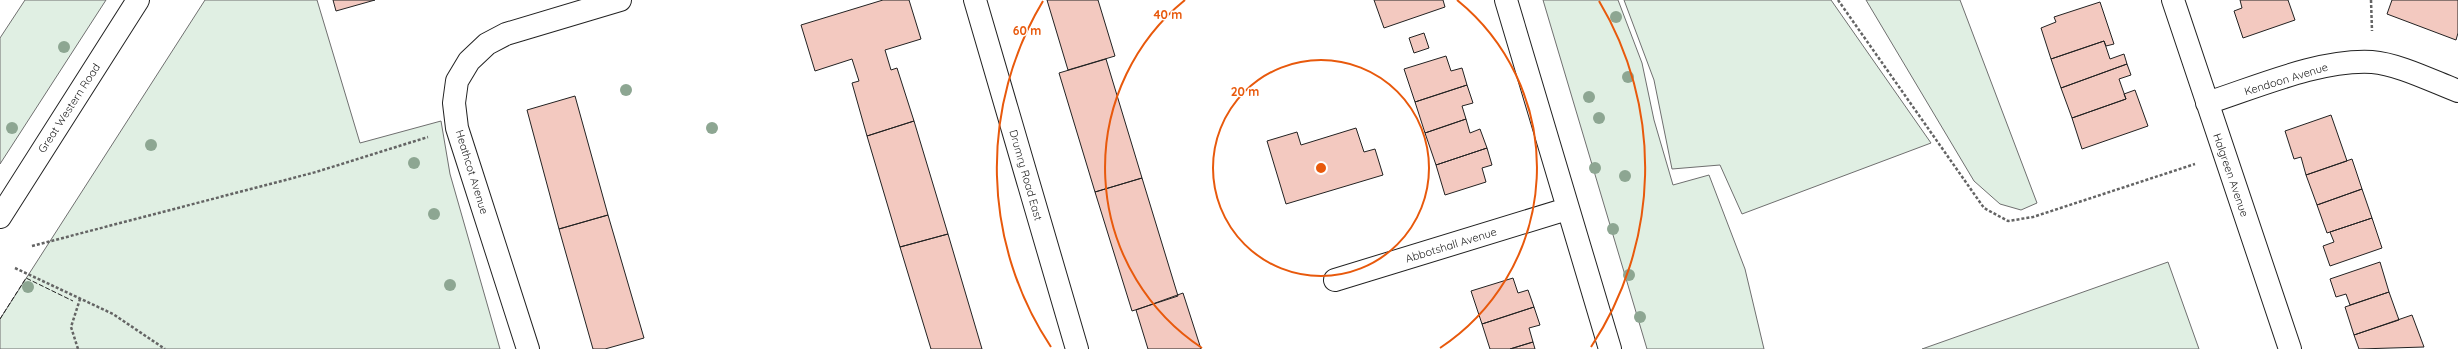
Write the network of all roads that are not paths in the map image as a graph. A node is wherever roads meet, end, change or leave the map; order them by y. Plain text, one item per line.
1 (138, 0) edge
2 (975, 0) edge
3 (1506, 0) edge
4 (2173, 0) edge
5 (608, 2) edge
6 (2458, 91) edge
7 (2207, 103) junction
8 (1567, 209) junction
9 (0, 217) edge
10 (1335, 280) dead end
11 (528, 349) edge
12 (1077, 349) edge
13 (1610, 349) edge
14 (2290, 349) edge

1 - 9 street, Great Western Road
2 - 12 street, Drumry Road East
3 - 8 street
4 - 7 street, Halgreen Avenue
5 - 11 street, Heathcot Avenue
6 - 7 street, Kendoon Avenue
7 - 14 street, Halgreen Avenue
8 - 10 street, Abbotshall Avenue
8 - 13 street

